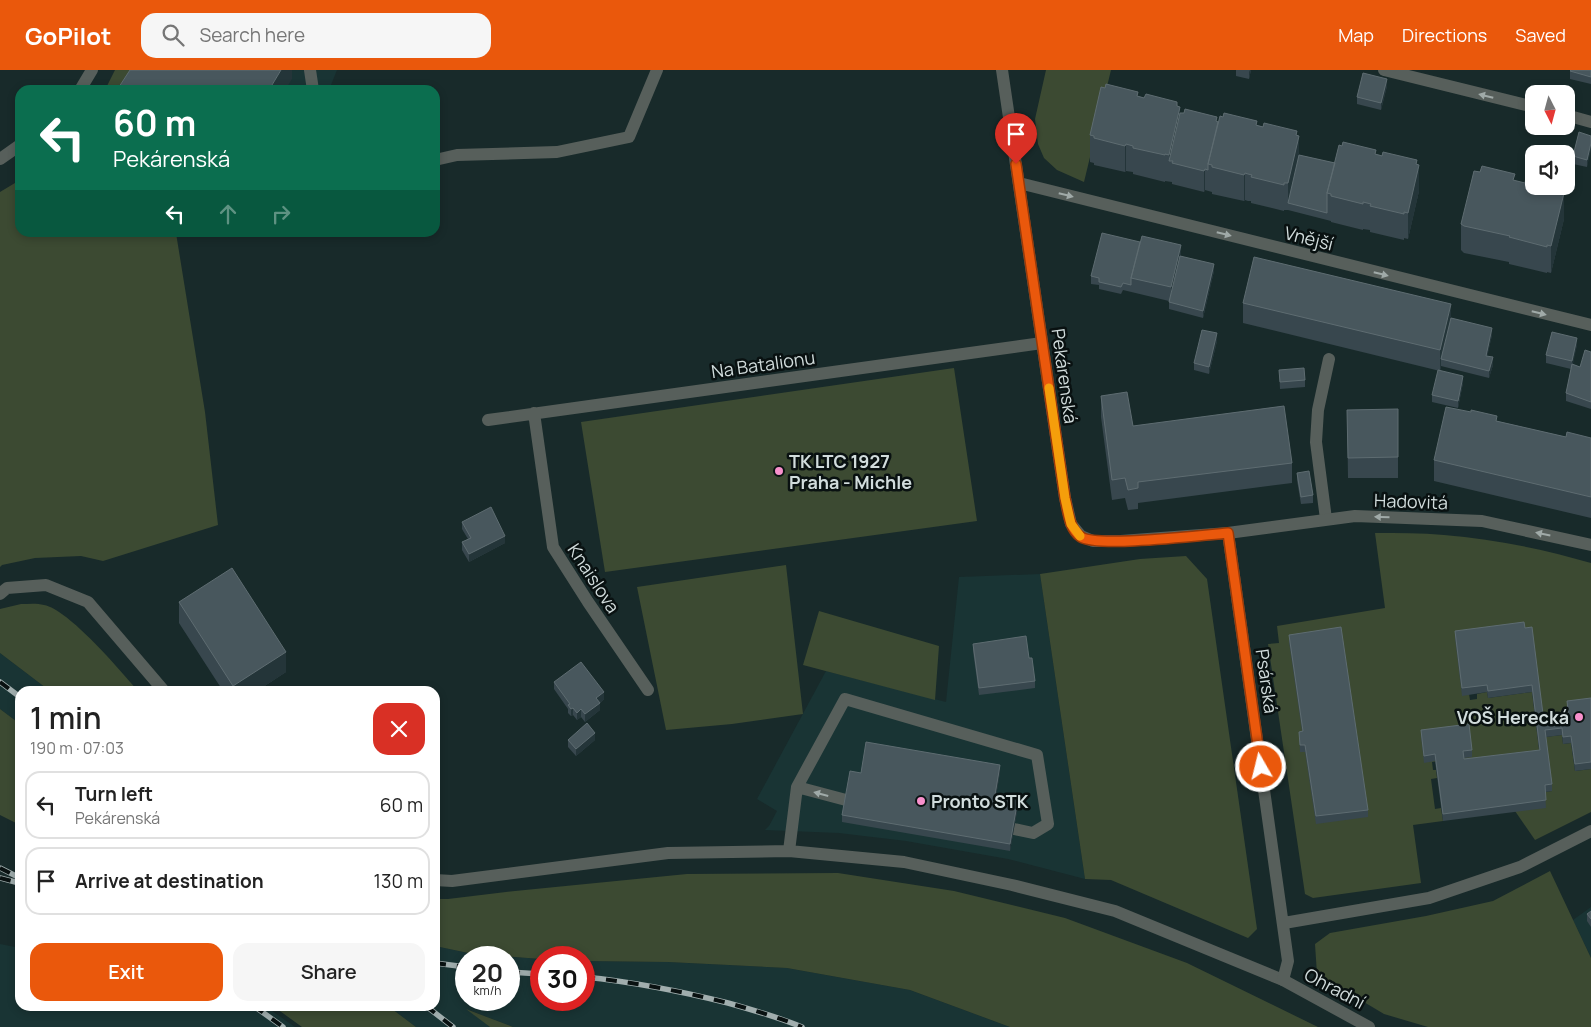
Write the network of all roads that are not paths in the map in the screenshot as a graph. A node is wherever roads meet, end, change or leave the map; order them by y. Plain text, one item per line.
1 (92, 70) edge
2 (310, 70) edge
3 (657, 70) edge
4 (1002, 70) edge
5 (1384, 70) edge
6 (83, 85) edge
7 (312, 85) edge
8 (1525, 105) edge
9 (1575, 118) edge
10 (1591, 122) edge
11 (15, 148) edge
12 (0, 159) edge
13 (440, 159) edge
14 (1019, 183) junction
15 (1591, 325) edge
16 (1042, 344) junction
17 (1329, 360) dead end
18 (534, 413) junction
19 (488, 420) dead end
20 (1326, 519) junction
21 (1228, 533) junction
22 (1591, 545) edge
23 (0, 594) edge
24 (160, 686) edge
25 (648, 690) dead end
26 (797, 787) junction
27 (846, 800) edge
28 (1014, 829) edge
29 (1591, 832) edge
30 (790, 851) junction
31 (440, 880) edge
32 (1284, 923) junction
33 (1283, 980) junction
34 (1370, 1027) edge

1 - 6 street
2 - 7 street
3 - 13 street
4 - 14 street, Pekárenská
8 -> 5 street
9 - 10 street
11 - 12 street
14 -> 15 street, Vnější
14 - 16 street, Pekárenská
16 - 18 street, Na Batalionu
16 - 21 street, Pekárenská
17 - 20 street
18 - 19 street, Na Batalionu
18 - 25 street, Knaislova
20 - 21 street, Hadovitá
22 -> 20 street, Hadovitá
21 - 32 street, Psárská
23 - 24 street
27 -> 26 street
26 - 28 street
26 - 30 street
29 - 32 street
30 - 31 street, Ohradní
30 - 33 street, Ohradní
32 - 33 street, Psárská
33 - 34 street, Ohradní

